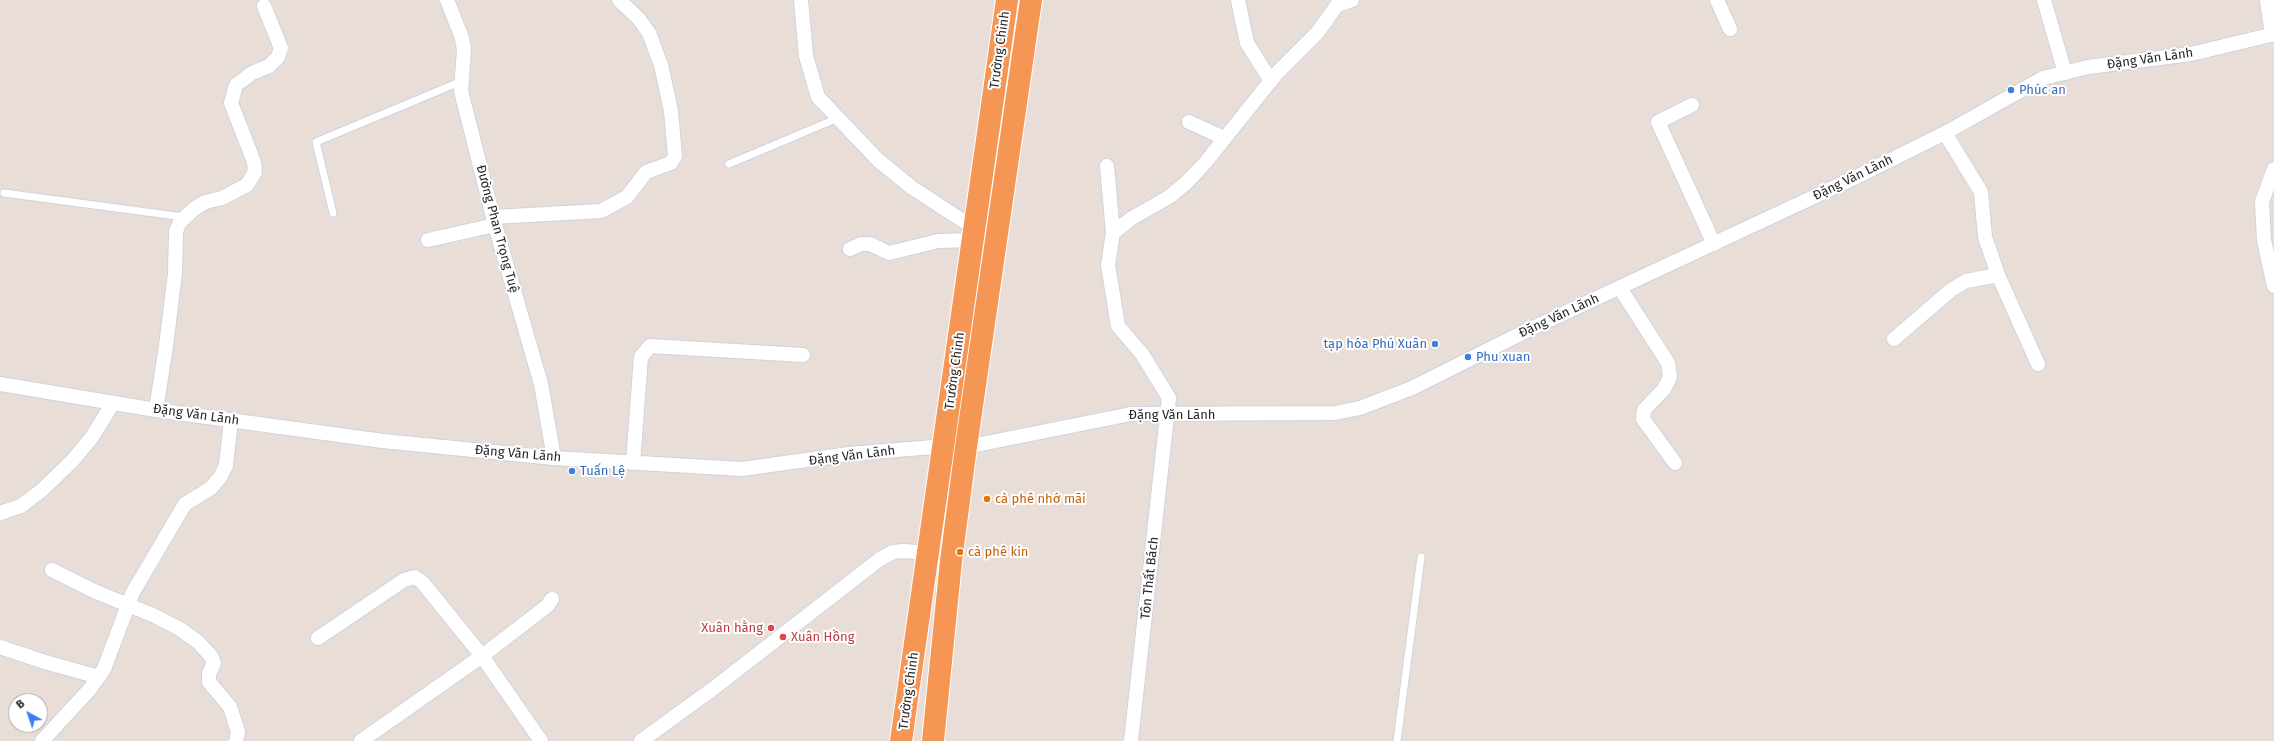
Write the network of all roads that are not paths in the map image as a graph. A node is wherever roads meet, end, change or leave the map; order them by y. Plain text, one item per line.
1 (447, 0) edge
2 (619, 0) edge
3 (801, 0) edge
4 (1007, 0) edge
5 (1031, 0) edge
6 (1238, 0) edge
7 (1352, 0) edge
8 (1717, 0) edge
9 (2044, 0) edge
10 (2267, 0) edge
11 (1336, 3) edge
12 (264, 6) dead end
13 (1730, 28) dead end
14 (2273, 34) edge
15 (2065, 73) junction
16 (1271, 80) junction
17 (462, 81) junction
18 (1692, 105) dead end
19 (838, 118) junction
20 (1189, 122) dead end
21 (1944, 133) junction
22 (1224, 138) junction
23 (729, 164) dead end
24 (1107, 166) dead end
25 (2274, 169) edge
26 (4, 193) dead end
27 (333, 213) dead end
28 (184, 217) junction
29 (494, 221) junction
30 (1113, 233) junction
31 (974, 234) junction
32 (428, 240) dead end
33 (1714, 244) junction
34 (850, 249) dead end
35 (1998, 275) junction
36 (2274, 286) edge
37 (1620, 288) junction
38 (1894, 339) dead end
39 (803, 355) dead end
40 (2038, 364) dead end
41 (0, 384) edge
42 (113, 403) junction
43 (156, 410) junction
44 (1168, 415) junction
45 (230, 420) junction
46 (944, 446) junction
47 (966, 447) junction
48 (554, 458) junction
49 (633, 462) junction
50 (1675, 463) dead end
51 (0, 514) edge
52 (929, 553) junction
53 (1421, 557) dead end
54 (951, 561) junction
55 (52, 570) dead end
56 (552, 599) dead end
57 (128, 605) junction
58 (318, 638) dead end
59 (0, 647) edge
60 (482, 656) junction
61 (99, 677) junction
62 (42, 741) edge
63 (236, 741) edge
64 (361, 741) edge
65 (541, 741) edge
66 (641, 741) edge
67 (901, 741) edge
68 (933, 741) edge
69 (1132, 741) edge
70 (1397, 741) edge

1 - 17 street, Đường Phan Trọng Tuệ
2 - 29 street
3 - 19 street
4 - 31 highway, Trường Chinh
5 - 47 highway, Trường Chinh
6 - 16 street
7 - 11 street
8 - 13 street
9 - 15 street
10 - 14 street
11 - 16 street
12 - 28 street
14 - 15 street, Đặng Văn Lãnh
15 - 21 street, Đặng Văn Lãnh
16 - 22 street
17 - 27 lane
17 - 29 street, Đường Phan Trọng Tuệ
18 - 33 street
19 - 23 lane
19 - 31 street
20 - 22 street
21 - 33 street, Đặng Văn Lãnh
21 - 35 street
22 - 30 street
24 - 30 street, Tôn Thất Bách
25 - 36 street
26 - 28 lane
28 - 43 street
29 - 32 street
29 - 48 street, Đường Phan Trọng Tuệ
30 - 44 street, Tôn Thất Bách
31 - 34 street
31 - 46 highway, Trường Chinh
33 - 37 street, Đặng Văn Lãnh
35 - 38 street
35 - 40 street
37 - 44 street, Đặng Văn Lãnh
37 - 50 street
39 - 49 street
41 - 42 street, Đặng Văn Lãnh
42 - 43 street, Đặng Văn Lãnh
42 - 51 street
43 - 45 street, Đặng Văn Lãnh
44 - 47 street, Đặng Văn Lãnh
44 - 69 street, Tôn Thất Bách
45 - 48 street, Đặng Văn Lãnh
45 - 57 street
46 - 47 street, Đặng Văn Lãnh
46 - 49 street, Đặng Văn Lãnh
46 - 52 highway, Trường Chinh
47 - 54 highway, Trường Chinh
48 - 49 street, Đặng Văn Lãnh
52 - 54 street
52 - 66 street
52 - 67 highway, Trường Chinh
53 - 70 lane
54 - 68 highway, Trường Chinh
55 - 57 street
56 - 60 street
57 - 61 street
57 - 63 street
58 - 60 street
59 - 61 street
60 - 64 street
60 - 65 street
61 - 62 street

